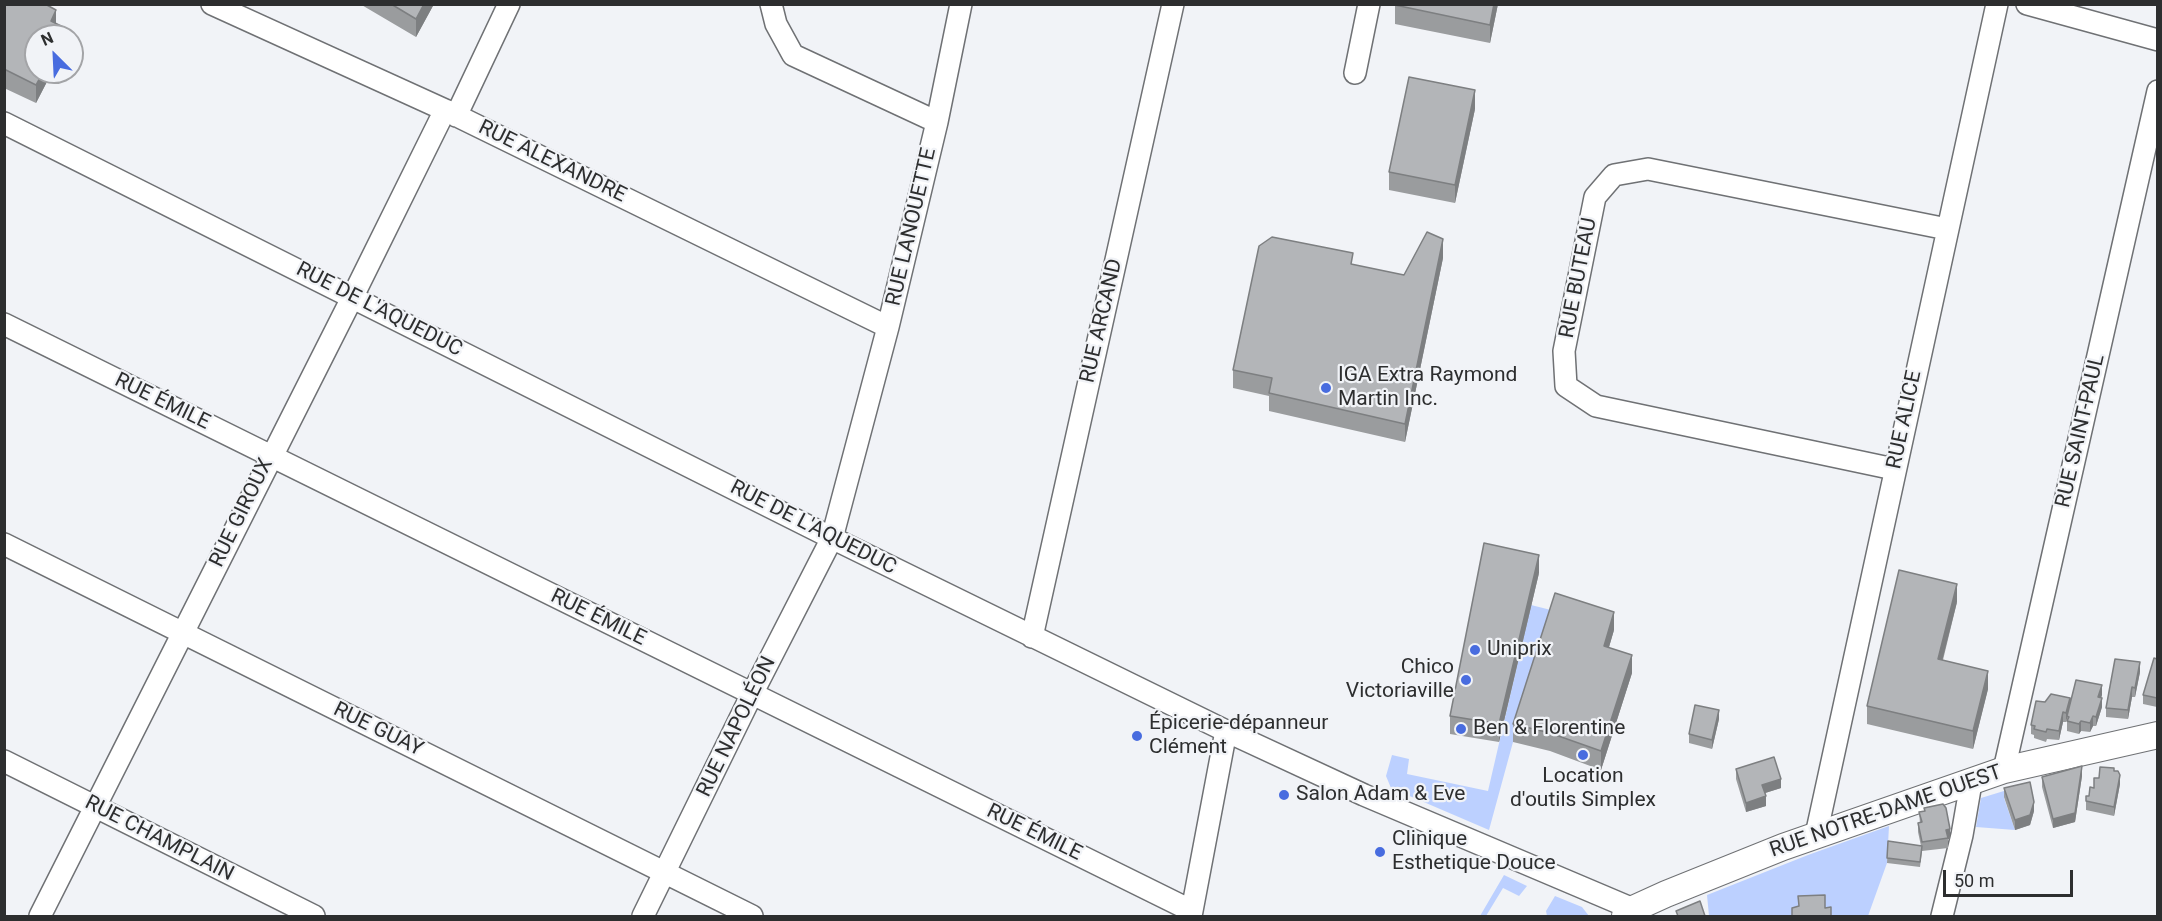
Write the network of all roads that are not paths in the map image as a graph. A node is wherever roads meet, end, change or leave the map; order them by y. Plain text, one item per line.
1 (212, 4) edge
2 (509, 4) edge
3 (771, 4) edge
4 (961, 4) edge
5 (1173, 4) edge
6 (1369, 4) edge
7 (1997, 4) edge
8 (2027, 4) edge
9 (2157, 40) edge
10 (1355, 73) dead end
11 (2157, 91) edge
12 (450, 113) junction
13 (936, 122) junction
14 (4, 123) edge
15 (1947, 229) junction
16 (353, 296) junction
17 (4, 324) edge
18 (888, 327) junction
19 (271, 456) junction
20 (1894, 469) junction
21 (832, 538) junction
22 (4, 544) edge
23 (183, 633) junction
24 (1032, 637) junction
25 (752, 694) junction
26 (1226, 731) junction
27 (2157, 735) edge
28 (4, 761) edge
29 (2004, 770) junction
30 (1971, 783) junction
31 (96, 807) junction
32 (1816, 835) junction
33 (665, 873) junction
34 (1629, 913) edge
35 (1191, 914) edge
36 (40, 916) edge
37 (314, 916) edge
38 (643, 916) edge
39 (752, 916) edge
40 (1942, 916) edge

1 - 12 street, RUE ALEXANDRE
2 - 12 street, RUE GIROUX
3 - 13 street, RUE LANOUETTE
4 - 13 street
5 - 24 street, RUE ARCAND
6 - 10 street
7 - 15 street, RUE ALICE
8 - 9 street
11 - 29 street, RUE SAINT-PAUL
12 - 16 street, RUE GIROUX
12 - 18 street, RUE ALEXANDRE
13 - 18 street, RUE LANOUETTE
14 - 16 street, RUE DE L'AQUEDUC
15 - 20 street, RUE ALICE
15 - 20 street, RUE BUTEAU
16 - 19 street, RUE GIROUX
16 - 21 street, RUE DE L'AQUEDUC
17 - 19 street, RUE ÉMILE
18 - 21 street, RUE LANOUETTE
19 - 23 street, RUE GIROUX
19 - 25 street, RUE ÉMILE
20 - 32 street, RUE ALICE
21 - 24 street, RUE DE L'AQUEDUC
21 - 25 street, RUE NAPOLÉON
22 - 23 street, RUE GUAY
23 - 31 street, RUE GIROUX
23 - 33 street, RUE GUAY
24 - 26 street, RUE DE L'AQUEDUC
25 - 33 street, RUE NAPOLÉON
25 - 35 street, RUE ÉMILE
26 - 34 street, RUE DE L'AQUEDUC
26 - 35 street
27 - 29 street, RUE NOTRE-DAME OUEST
28 - 31 street, RUE CHAMPLAIN
29 - 30 street, RUE NOTRE-DAME OUEST
30 - 32 street, RUE NOTRE-DAME OUEST
30 - 40 street
31 - 36 street, RUE GIROUX
31 - 37 street, RUE CHAMPLAIN
32 - 34 street, RUE NOTRE-DAME OUEST
33 - 38 street, RUE NAPOLÉON
33 - 39 street, RUE GUAY

